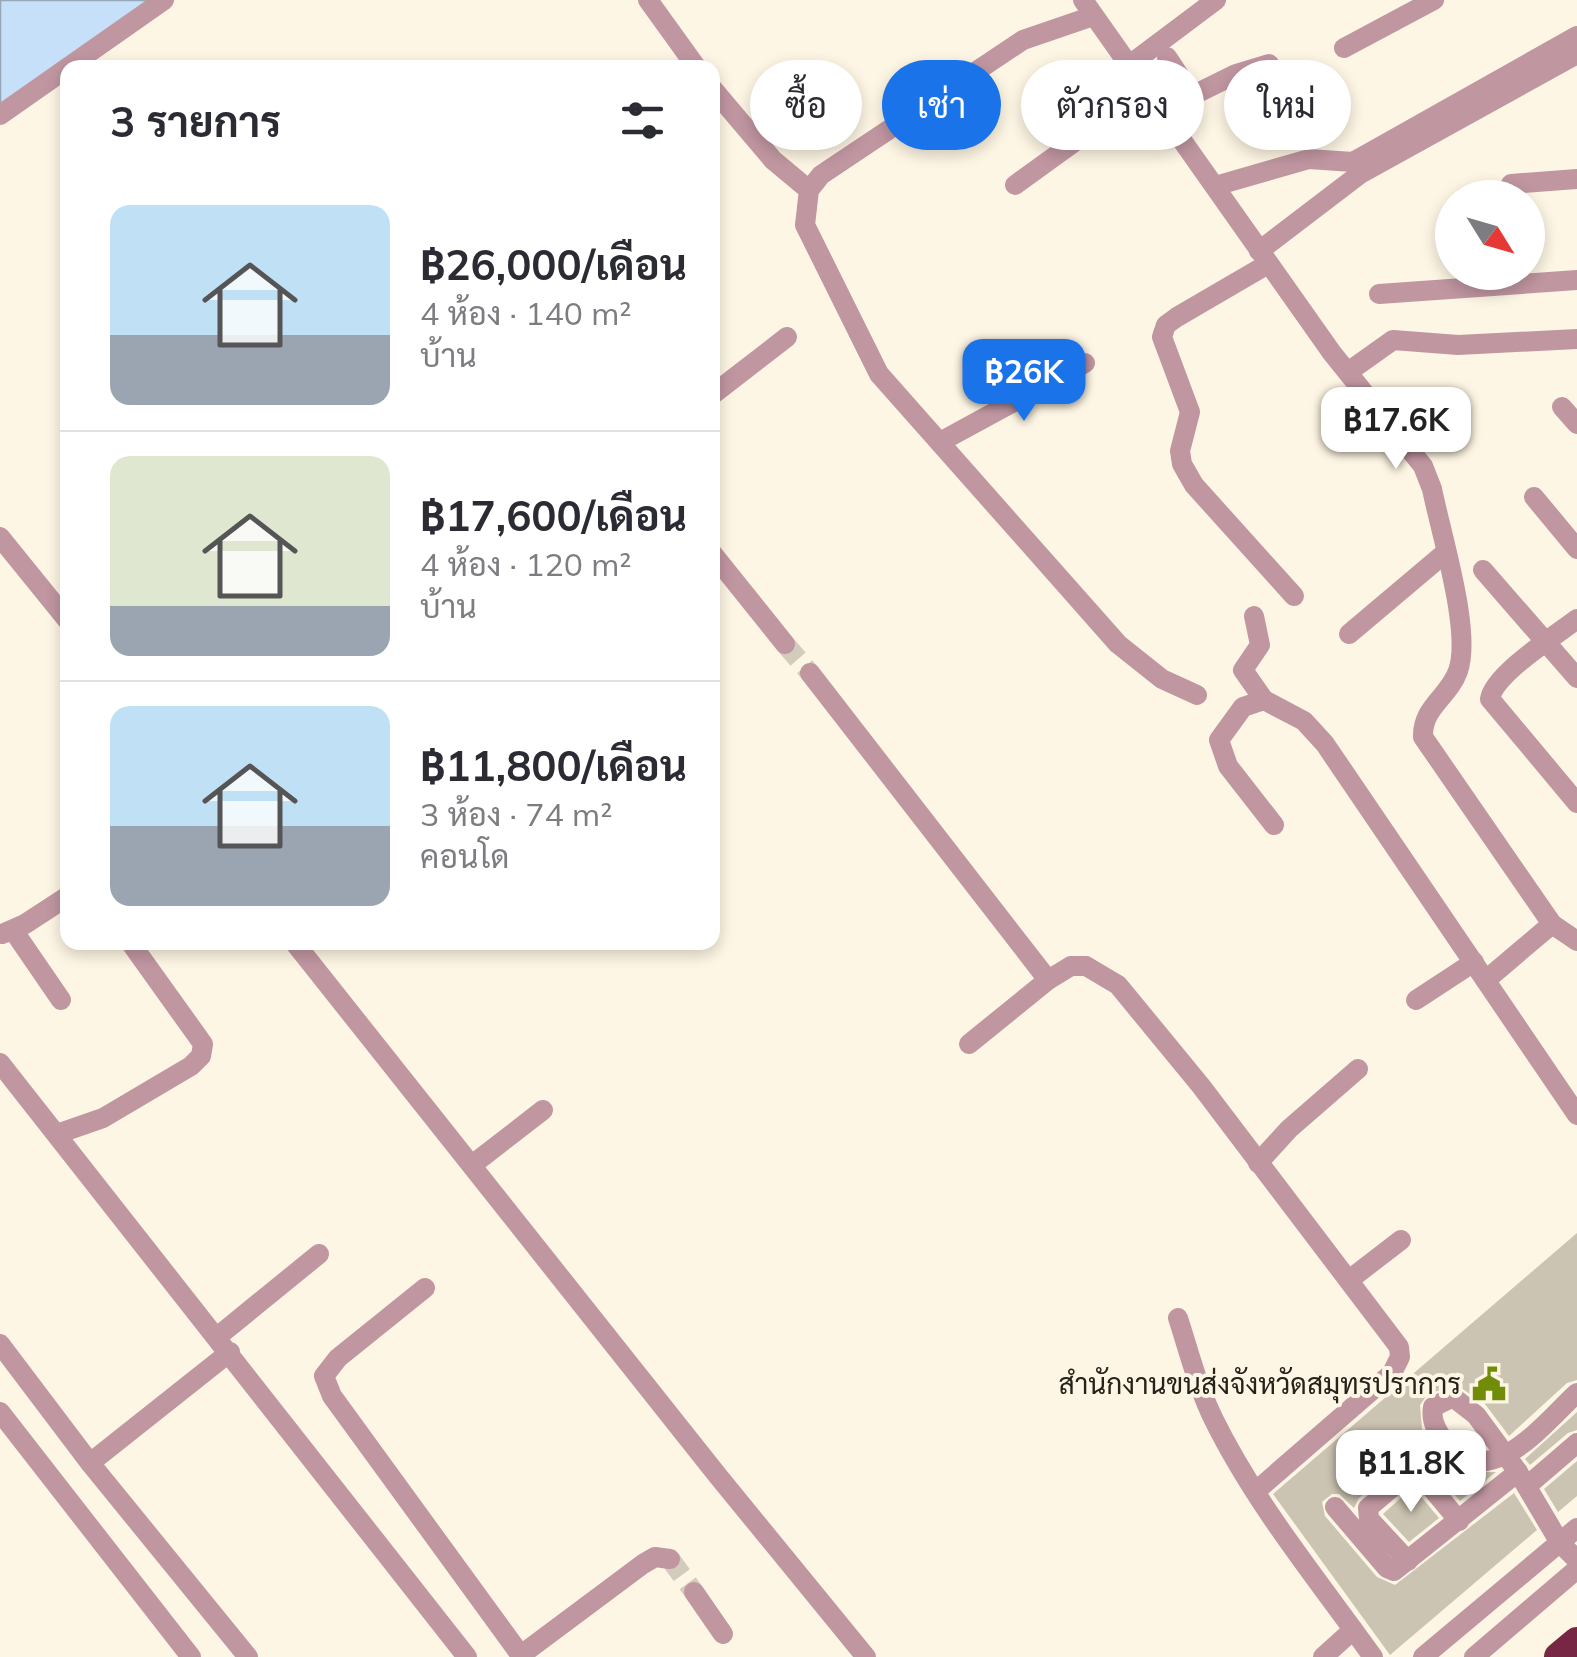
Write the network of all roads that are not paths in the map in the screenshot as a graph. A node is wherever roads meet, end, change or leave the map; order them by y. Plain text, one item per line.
1 (164, 0) edge
2 (648, 0) edge
3 (1216, 0) edge
4 (1434, 0) edge
5 (1088, 8) edge
6 (1577, 36) edge
7 (1344, 48) dead end
8 (1577, 54) edge
9 (1167, 57) dead end
10 (78, 60) edge
11 (691, 60) edge
12 (1124, 60) edge
13 (1136, 60) edge
14 (1169, 60) edge
15 (60, 73) edge
16 (720, 97) edge
17 (0, 115) edge
18 (1063, 150) edge
19 (1188, 150) edge
20 (1577, 179) edge
21 (1545, 181) edge
22 (1015, 185) dead end
23 (1215, 186) junction
24 (808, 190) junction
25 (1263, 258) junction
26 (1577, 280) edge
27 (1379, 294) dead end
28 (787, 337) dead end
29 (1577, 339) edge
30 (1085, 363) dead end
31 (1348, 372) junction
32 (720, 389) edge
33 (1562, 407) dead end
34 (1577, 424) edge
35 (940, 442) junction
36 (1534, 496) dead end
37 (0, 537) edge
38 (1577, 550) edge
39 (1445, 553) junction
40 (720, 563) edge
41 (1483, 570) dead end
42 (1294, 596) dead end
43 (60, 612) edge
44 (1254, 616) dead end
45 (1577, 619) edge
46 (1350, 634) dead end
47 (1546, 643) junction
48 (786, 644) tunnel mouth
49 (810, 673) tunnel mouth
50 (1577, 678) edge
51 (1197, 694) dead end
52 (1264, 700) junction
53 (1570, 779) edge
54 (1577, 803) edge
55 (1274, 825) dead end
56 (60, 901) edge
57 (1552, 924) junction
58 (6, 932) edge
59 (1577, 941) edge
60 (136, 950) edge
61 (300, 950) edge
62 (1474, 962) junction
63 (1048, 980) junction
64 (1486, 980) junction
65 (62, 1000) dead end
66 (1416, 1000) dead end
67 (969, 1044) dead end
68 (0, 1063) edge
69 (1358, 1070) dead end
70 (542, 1110) dead end
71 (1577, 1115) edge
72 (57, 1134) junction
73 (1258, 1163) junction
74 (472, 1166) junction
75 (1401, 1240) dead end
76 (319, 1254) dead end
77 (1349, 1280) junction
78 (425, 1288) dead end
79 (1178, 1318) dead end
80 (0, 1344) edge
81 (224, 1344) junction
82 (1577, 1393) edge
83 (0, 1412) edge
84 (1577, 1443) edge
85 (90, 1463) junction
86 (1516, 1472) junction
87 (1256, 1492) junction
88 (1335, 1507) dead end
89 (1459, 1521) junction
90 (1577, 1528) edge
91 (1560, 1543) junction
92 (670, 1559) dead end
93 (1577, 1560) edge
94 (1408, 1561) junction
95 (1577, 1569) edge
96 (694, 1592) tunnel mouth
97 (1353, 1630) junction
98 (723, 1634) dead end
99 (1577, 1642) edge
100 (521, 1656) edge
101 (191, 1657) edge
102 (248, 1657) edge
103 (467, 1657) edge
104 (866, 1657) edge
105 (1323, 1657) edge
106 (1372, 1657) edge
107 (1422, 1657) edge
108 (1474, 1657) edge
109 (1559, 1657) edge

1 - 10 street
2 - 11 street
3 - 13 street
4 - 7 street
5 - 12 street
5 - 24 street
6 - 23 street
8 - 25 street
9 - 14 street
15 - 17 street
16 - 24 street
18 - 22 street
19 - 23 street
20 - 21 street
23 - 25 street
24 - 35 street
25 - 31 street
25 - 42 street
26 - 27 street
28 - 32 street
29 - 31 street
30 - 35 street
31 - 39 street
33 - 34 street
35 - 51 street
36 - 38 street
37 - 43 street
39 - 46 street
39 - 57 street
40 - 48 street
41 - 47 street
44 - 52 street
45 - 47 street
47 - 50 street
47 - 53 street
49 - 63 street
52 - 55 street
52 - 62 street
53 - 54 street
56 - 58 street
57 - 59 street
57 - 64 street
58 - 65 street
60 - 72 street
61 - 74 street
62 - 64 street
62 - 66 street
63 - 67 street
63 - 73 street
64 - 71 street
68 - 72 street
69 - 73 street
70 - 74 street
72 - 81 street
73 - 77 street
74 - 104 street
75 - 77 street
76 - 81 street
77 - 87 street
78 - 100 street
79 - 87 street
80 - 85 street
81 - 85 street
81 - 103 street
82 - 86 street
83 - 101 street
84 - 86 street
85 - 102 street
86 - 89 street
86 - 91 street
87 - 97 street
88 - 94 street
89 - 94 street
89 - 94 street
90 - 91 street
91 - 93 street
91 - 107 street
92 - 100 street
95 - 108 street
96 - 98 street
97 - 105 street
97 - 106 street
99 - 109 highway

